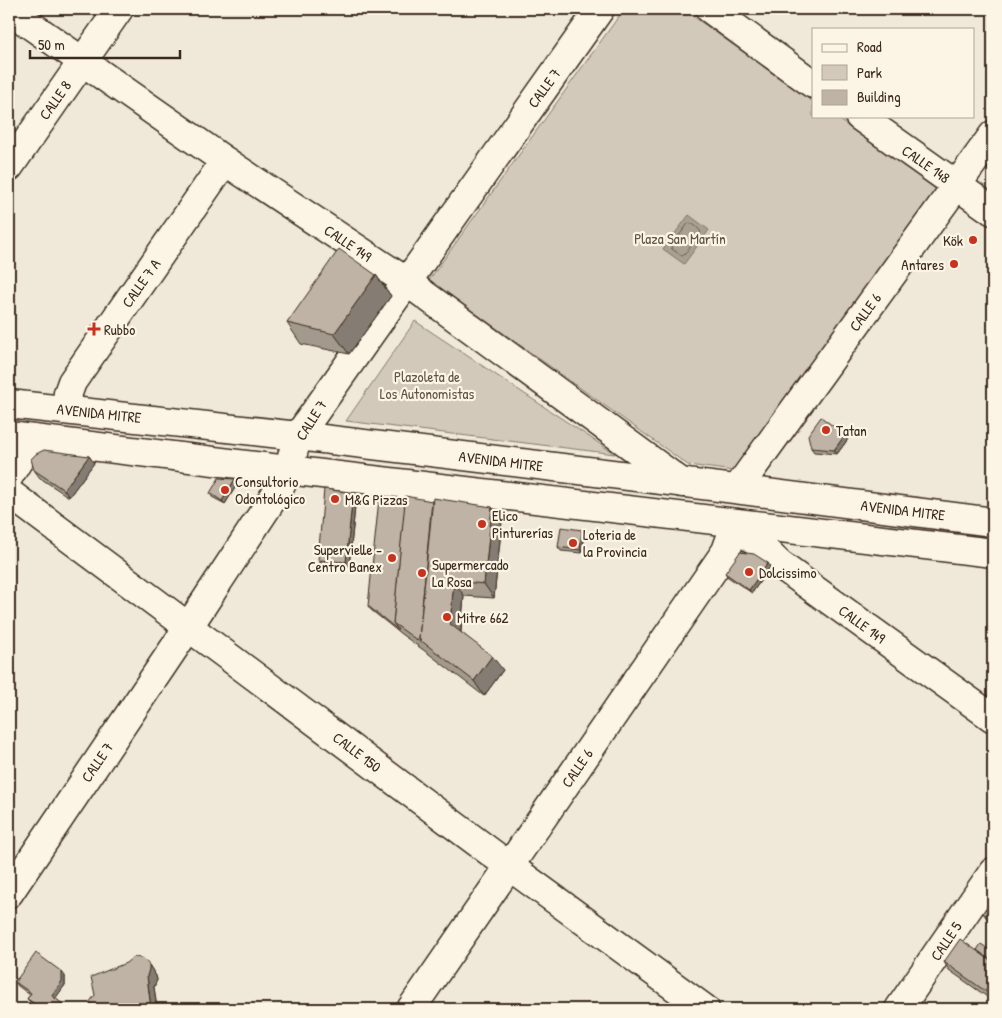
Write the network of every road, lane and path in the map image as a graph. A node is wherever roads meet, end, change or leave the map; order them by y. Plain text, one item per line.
1 (119, 9) edge
2 (600, 9) edge
3 (710, 9) edge
4 (9, 10) edge
5 (82, 62) junction
6 (812, 83) edge
7 (862, 118) edge
8 (993, 134) edge
9 (225, 161) junction
10 (9, 167) edge
11 (957, 186) junction
12 (993, 211) edge
13 (407, 282) junction
14 (9, 404) edge
15 (66, 409) junction
16 (298, 436) junction
17 (20, 438) edge
18 (288, 470) junction
19 (9, 476) edge
20 (682, 483) junction
21 (737, 489) junction
22 (9, 493) edge
23 (993, 522) edge
24 (736, 523) junction
25 (993, 553) edge
26 (189, 626) junction
27 (993, 718) edge
28 (509, 866) junction
29 (993, 872) edge
30 (9, 893) edge
31 (411, 1009) edge
32 (705, 1009) edge
33 (899, 1009) edge

1 - 5 street, CALLE 8
2 - 13 street, CALLE 7
3 - 6 street
4 - 5 street, CALLE 149
5 - 9 street, CALLE 149
5 - 10 street, CALLE 8
7 - 11 street, CALLE 148
8 - 11 street, CALLE 6
9 - 13 street, CALLE 149
9 - 15 street, CALLE 7 A
11 - 12 street, CALLE 148
11 - 21 street, CALLE 6
13 - 16 street, CALLE 7
13 - 20 street, CALLE 149
14 - 15 street, AVENIDA MITRE
15 - 16 street, AVENIDA MITRE
16 - 18 street, CALLE 7
16 - 20 street, AVENIDA MITRE
17 - 18 street
17 - 19 street
18 - 24 street
18 - 26 street, CALLE 7
20 - 21 street, AVENIDA MITRE
21 - 23 street, AVENIDA MITRE
22 - 26 street, CALLE 150
24 - 25 street
24 - 27 street, CALLE 149
24 - 28 street, CALLE 6
26 - 28 street, CALLE 150
26 - 30 street, CALLE 7
28 - 31 street, CALLE 6
28 - 32 street, CALLE 150
29 - 33 street, CALLE 5

